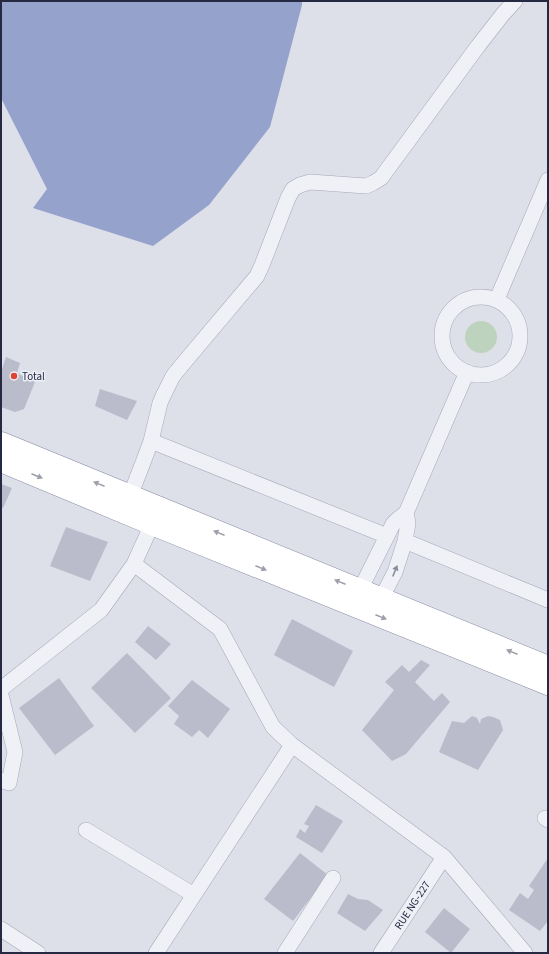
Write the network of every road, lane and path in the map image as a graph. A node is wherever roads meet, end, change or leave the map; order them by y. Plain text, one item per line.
1 (515, 1) edge
2 (548, 180) edge
3 (497, 299) junction
4 (467, 372) junction
5 (151, 441) junction
6 (1, 443) edge
7 (1, 461) edge
8 (130, 496) junction
9 (406, 514) junction
10 (152, 524) junction
11 (387, 536) junction
12 (405, 541) junction
13 (134, 564) junction
14 (360, 590) junction
15 (381, 599) junction
16 (548, 600) edge
17 (548, 667) edge
18 (548, 684) edge
19 (1, 689) edge
20 (1, 695) edge
21 (292, 745) junction
22 (1, 780) edge
23 (86, 830) dead end
24 (444, 856) junction
25 (332, 878) dead end
26 (194, 895) junction
27 (1, 929) edge
28 (38, 953) edge
29 (156, 953) edge
30 (284, 953) edge
31 (381, 953) edge
32 (525, 953) edge

1 - 5 street
2 - 3 street
3 - 4 street
3 - 4 street
4 - 9 street
5 - 8 street
5 - 11 street
8 -> 6 highway
7 -> 10 highway
14 -> 8 highway
9 - 11 street
9 - 12 street
10 - 13 street
10 -> 18 highway
11 - 14 street
15 -> 12 street
12 - 16 street
13 - 19 street
13 - 21 street
14 - 15 highway
17 -> 15 highway
20 - 22 street
21 - 24 street
21 - 26 street
23 - 26 street
24 - 31 street, RUE NG-227
24 - 32 street
25 - 30 street
26 - 29 street
27 - 28 street

